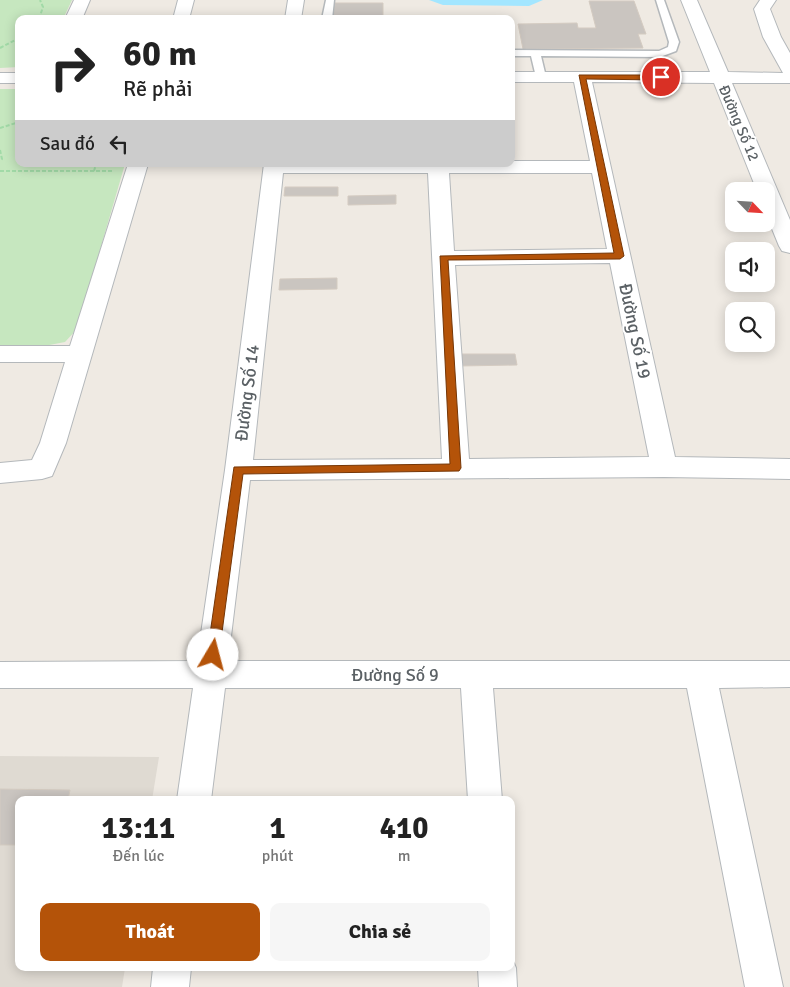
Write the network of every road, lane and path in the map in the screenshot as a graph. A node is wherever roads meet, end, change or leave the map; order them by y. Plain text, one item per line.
1 (40, 0) edge
2 (82, 0) edge
3 (186, 0) edge
4 (296, 0) edge
5 (330, 0) edge
6 (660, 0) edge
7 (689, 0) edge
8 (768, 0) edge
9 (40, 15) edge
10 (75, 15) edge
11 (182, 15) edge
12 (294, 15) edge
13 (328, 15) edge
14 (772, 37) junction
15 (790, 37) edge
16 (15, 40) edge
17 (0, 48) edge
18 (515, 53) edge
19 (535, 53) junction
20 (790, 69) edge
21 (515, 77) edge
22 (540, 77) junction
23 (582, 77) junction
24 (0, 78) edge
25 (15, 78) edge
26 (720, 78) junction
27 (790, 78) edge
28 (15, 123) edge
29 (0, 128) edge
30 (0, 150) edge
31 (0, 161) edge
32 (95, 167) edge
33 (274, 167) edge
34 (438, 167) joint
35 (601, 167) junction
36 (137, 168) edge
37 (0, 171) edge
38 (94, 171) junction
39 (790, 246) edge
40 (620, 256) junction
41 (443, 258) junction
42 (0, 354) edge
43 (81, 354) junction
44 (664, 467) junction
45 (456, 468) junction
46 (790, 469) edge
47 (238, 470) junction
48 (0, 473) edge
49 (211, 674) junction
50 (700, 674) junction
51 (790, 674) edge
52 (0, 675) edge
53 (476, 675) junction
54 (195, 796) edge
55 (485, 796) edge
56 (172, 971) edge
57 (497, 971) edge
58 (170, 987) edge
59 (498, 987) edge
60 (764, 987) edge

1 - 9 path
2 - 10 street
3 - 11 street
4 - 12 street
5 - 13 lane
6 - 19 lane
7 - 26 street, Đường Số 12
8 - 14 street
14 - 15 street
14 - 20 street
16 - 17 path
18 - 19 lane
19 - 22 lane
21 - 22 street
22 - 23 street
23 - 26 street
23 - 35 street, Đường Số 19
24 - 25 street
26 - 27 street
26 - 39 street, Đường Số 12
28 - 29 path
30 - 31 path
32 - 38 path
33 - 47 street, Đường Số 14
34 - 35 street
34 - 41 street
35 - 40 street, Đường Số 19
36 - 38 path
36 - 43 street
37 - 38 path
40 - 41 street
40 - 44 street, Đường Số 19
41 - 45 street
42 - 43 street
43 - 48 street
44 - 45 street
44 - 46 street
45 - 47 street
47 - 49 street, Đường Số 14
49 - 52 street, Đường Số 9
49 - 53 street, Đường Số 9
49 - 54 street, Đường Số 14
50 - 51 street, Đường Số 9
50 - 53 street, Đường Số 9
50 - 60 street
53 - 55 street
56 - 58 street
57 - 59 street

